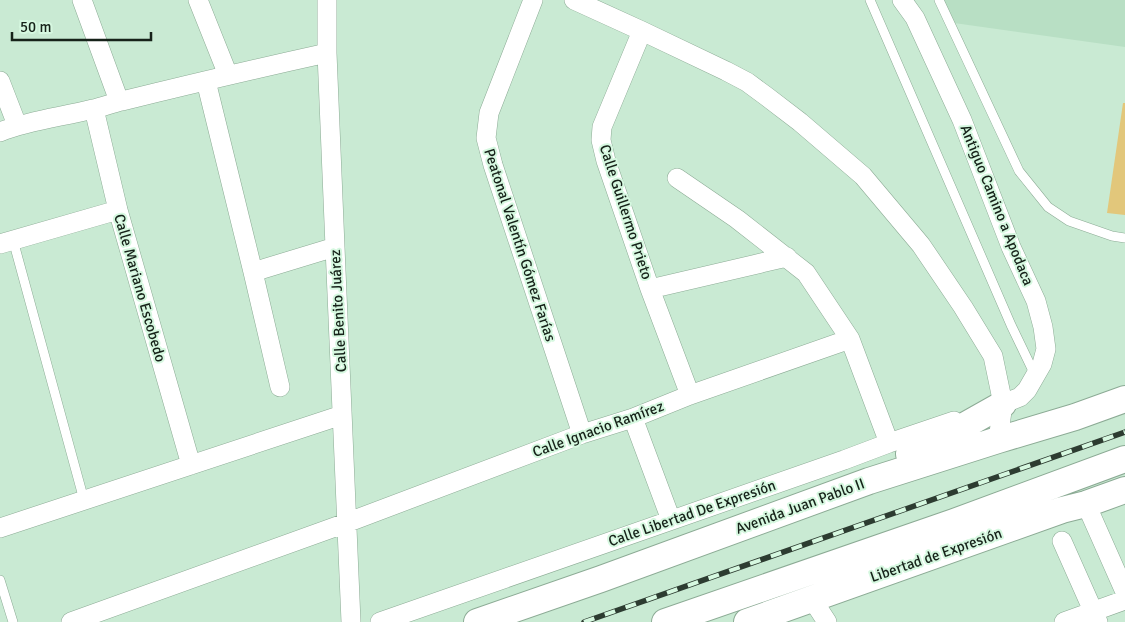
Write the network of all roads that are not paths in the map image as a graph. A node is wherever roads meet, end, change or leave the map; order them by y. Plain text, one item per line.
1 (82, 0) edge
2 (198, 0) edge
3 (327, 0) edge
4 (533, 0) edge
5 (574, 0) edge
6 (870, 0) edge
7 (902, 0) edge
8 (939, 0) edge
9 (642, 31) junction
10 (328, 52) junction
11 (228, 75) junction
12 (0, 81) edge
13 (206, 81) junction
14 (119, 102) junction
15 (94, 109) junction
16 (8, 129) edge
17 (677, 178) dead end
18 (118, 210) junction
19 (1125, 238) edge
20 (6, 242) edge
21 (335, 246) junction
22 (787, 257) junction
23 (254, 272) junction
24 (650, 288) junction
25 (850, 339) junction
26 (1036, 376) junction
27 (280, 387) dead end
28 (690, 394) junction
29 (1125, 399) edge
30 (1003, 404) junction
31 (342, 415) junction
32 (633, 418) junction
33 (582, 434) junction
34 (998, 440) junction
35 (889, 443) junction
36 (1125, 459) edge
37 (191, 466) junction
38 (869, 481) junction
39 (1124, 493) edge
40 (84, 500) junction
41 (1086, 504) junction
42 (1062, 510) junction
43 (671, 520) junction
44 (954, 522) junction
45 (346, 523) junction
46 (0, 528) edge
47 (1062, 541) dead end
48 (0, 580) edge
49 (1125, 592) edge
50 (812, 599) junction
51 (1125, 600) edge
52 (1096, 617) edge
53 (13, 622) edge
54 (70, 622) edge
55 (351, 622) edge
56 (380, 622) edge
57 (477, 622) edge
58 (665, 622) edge
59 (747, 622) edge
60 (827, 622) edge
61 (1064, 622) edge

1 - 14 street
2 - 11 street
3 - 10 street, Calle Benito Juárez
4 - 33 street, Peatonal Valentín Gómez Farías
5 - 9 street
6 - 26 lane
7 - 26 street, Antiguo Camino a Apodaca
8 - 19 lane
9 - 24 street, Calle Guillermo Prieto
9 - 30 street
10 - 11 street
10 - 21 street, Calle Benito Juárez
11 - 13 street
12 - 16 street
13 - 14 street
13 - 23 street
14 - 15 street
15 - 16 street
15 - 18 street, Calle Mariano Escobedo
17 - 22 street
18 - 20 street
18 - 37 street, Calle Mariano Escobedo
20 - 40 lane
21 - 23 street
21 - 31 street, Calle Benito Juárez
22 - 24 street
22 - 25 street
23 - 27 street
24 - 28 street, Calle Guillermo Prieto
25 - 28 street, Calle Ignacio Ramírez
25 - 35 street
26 - 30 street, Antiguo Camino a Apodaca
28 - 32 street, Calle Ignacio Ramírez
29 - 34 main road, Avenida Juan Pablo II
30 - 34 street
30 - 35 street, Calle Libertad De Expresión
30 - 38 main road
31 - 37 street
31 - 45 street, Calle Benito Juárez
32 - 33 street, Calle Ignacio Ramírez
32 - 43 street
33 - 45 street, Calle Ignacio Ramírez
34 - 38 main road, Avenida Juan Pablo II
35 - 43 street, Calle Libertad De Expresión
36 - 44 main road
37 - 40 street
38 - 57 main road, Avenida Juan Pablo II
39 - 41 main road, Libertad de Expresión
40 - 46 street
41 - 42 main road, Libertad de Expresión
41 - 49 street
42 - 44 main road
42 - 50 main road, Libertad de Expresión
43 - 56 street, Calle Libertad De Expresión
44 - 58 main road
45 - 54 street, Calle Ignacio Ramírez
45 - 55 street, Calle Benito Juárez
47 - 52 street
48 - 53 lane
50 - 59 main road, Libertad de Expresión
50 - 60 street
51 - 52 street
52 - 61 street

